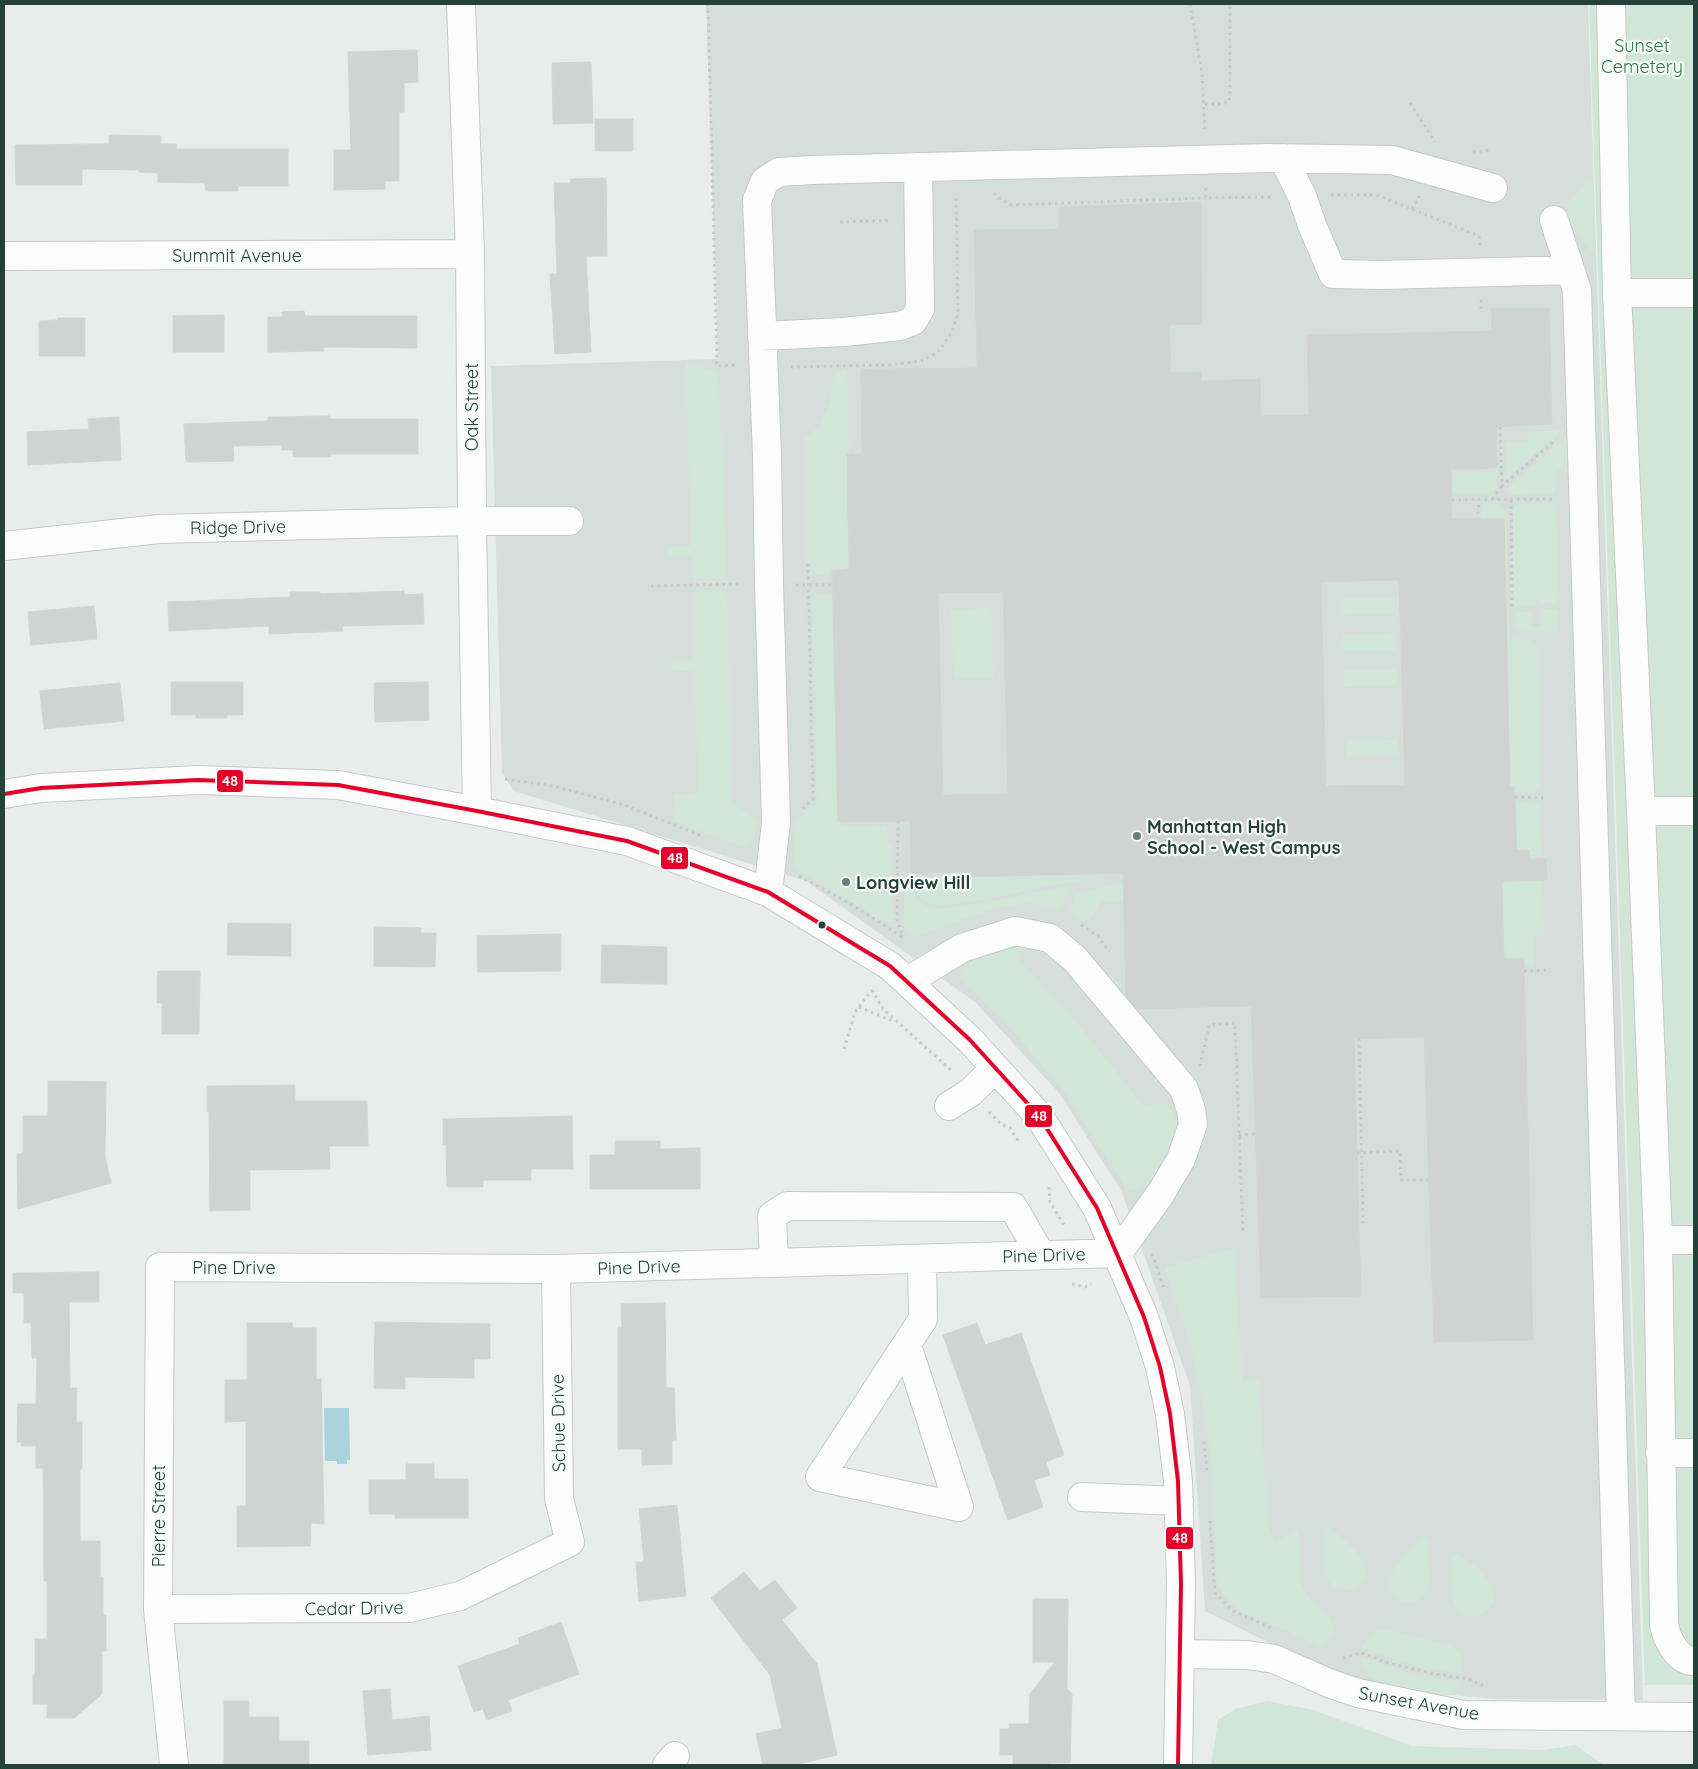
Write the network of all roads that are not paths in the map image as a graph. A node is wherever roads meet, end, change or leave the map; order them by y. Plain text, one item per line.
1 (461, 4) edge
2 (1611, 4) edge
3 (1283, 158) junction
4 (918, 167) junction
5 (1494, 188) dead end
6 (1554, 220) dead end
7 (470, 254) junction
8 (4, 256) edge
9 (1569, 266) junction
10 (1617, 293) junction
11 (1694, 293) edge
12 (762, 336) junction
13 (569, 520) dead end
14 (472, 521) junction
15 (4, 546) edge
16 (4, 794) edge
17 (477, 811) junction
18 (1641, 811) junction
19 (1694, 811) edge
20 (768, 892) junction
21 (908, 981) junction
22 (995, 1068) junction
23 (950, 1106) dead end
24 (1658, 1240) junction
25 (1694, 1240) edge
26 (1118, 1253) junction
27 (1041, 1255) junction
28 (922, 1259) junction
29 (774, 1263) junction
30 (160, 1267) joint
31 (556, 1269) junction
32 (907, 1345) junction
33 (1660, 1453) junction
34 (1694, 1453) edge
35 (1082, 1497) dead end
36 (1179, 1501) junction
37 (540, 1555) joint
38 (158, 1609) junction
39 (1180, 1654) junction
40 (1694, 1661) edge
41 (1621, 1716) junction
42 (1694, 1717) edge
43 (174, 1765) edge
44 (1178, 1765) edge

1 - 7 street, Oak Street
2 - 10 street
3 - 4 street
3 - 5 street
3 - 9 street
4 - 12 street
4 - 12 street
6 - 9 street
7 - 8 street, Summit Avenue
7 - 14 street, Oak Street
9 - 41 street
10 - 11 street
10 - 18 street
12 - 20 street
13 - 14 street, Ridge Drive
14 - 15 street, Ridge Drive
14 - 17 street, Oak Street
16 - 17 street
17 - 20 street
18 - 19 street
18 - 24 street
20 - 21 street
21 - 22 street
21 - 26 street
22 - 23 street
22 - 26 street
24 - 25 street
24 - 33 street
26 - 27 street, Pine Drive
26 - 36 street
27 - 28 street, Pine Drive
27 - 29 street
28 - 29 street, Pine Drive
28 - 32 street
29 - 31 street, Pine Drive
30 - 31 street, Pine Drive
30 - 38 street, Pierre Street
31 - 37 street, Schue Drive
32 - 32 street
33 - 34 street
33 - 40 street
35 - 36 street
36 - 39 street
37 - 38 street, Cedar Drive
38 - 43 street, Pierre Street
39 - 41 street, Sunset Avenue
39 - 44 street
41 - 42 street, Sunset Avenue

